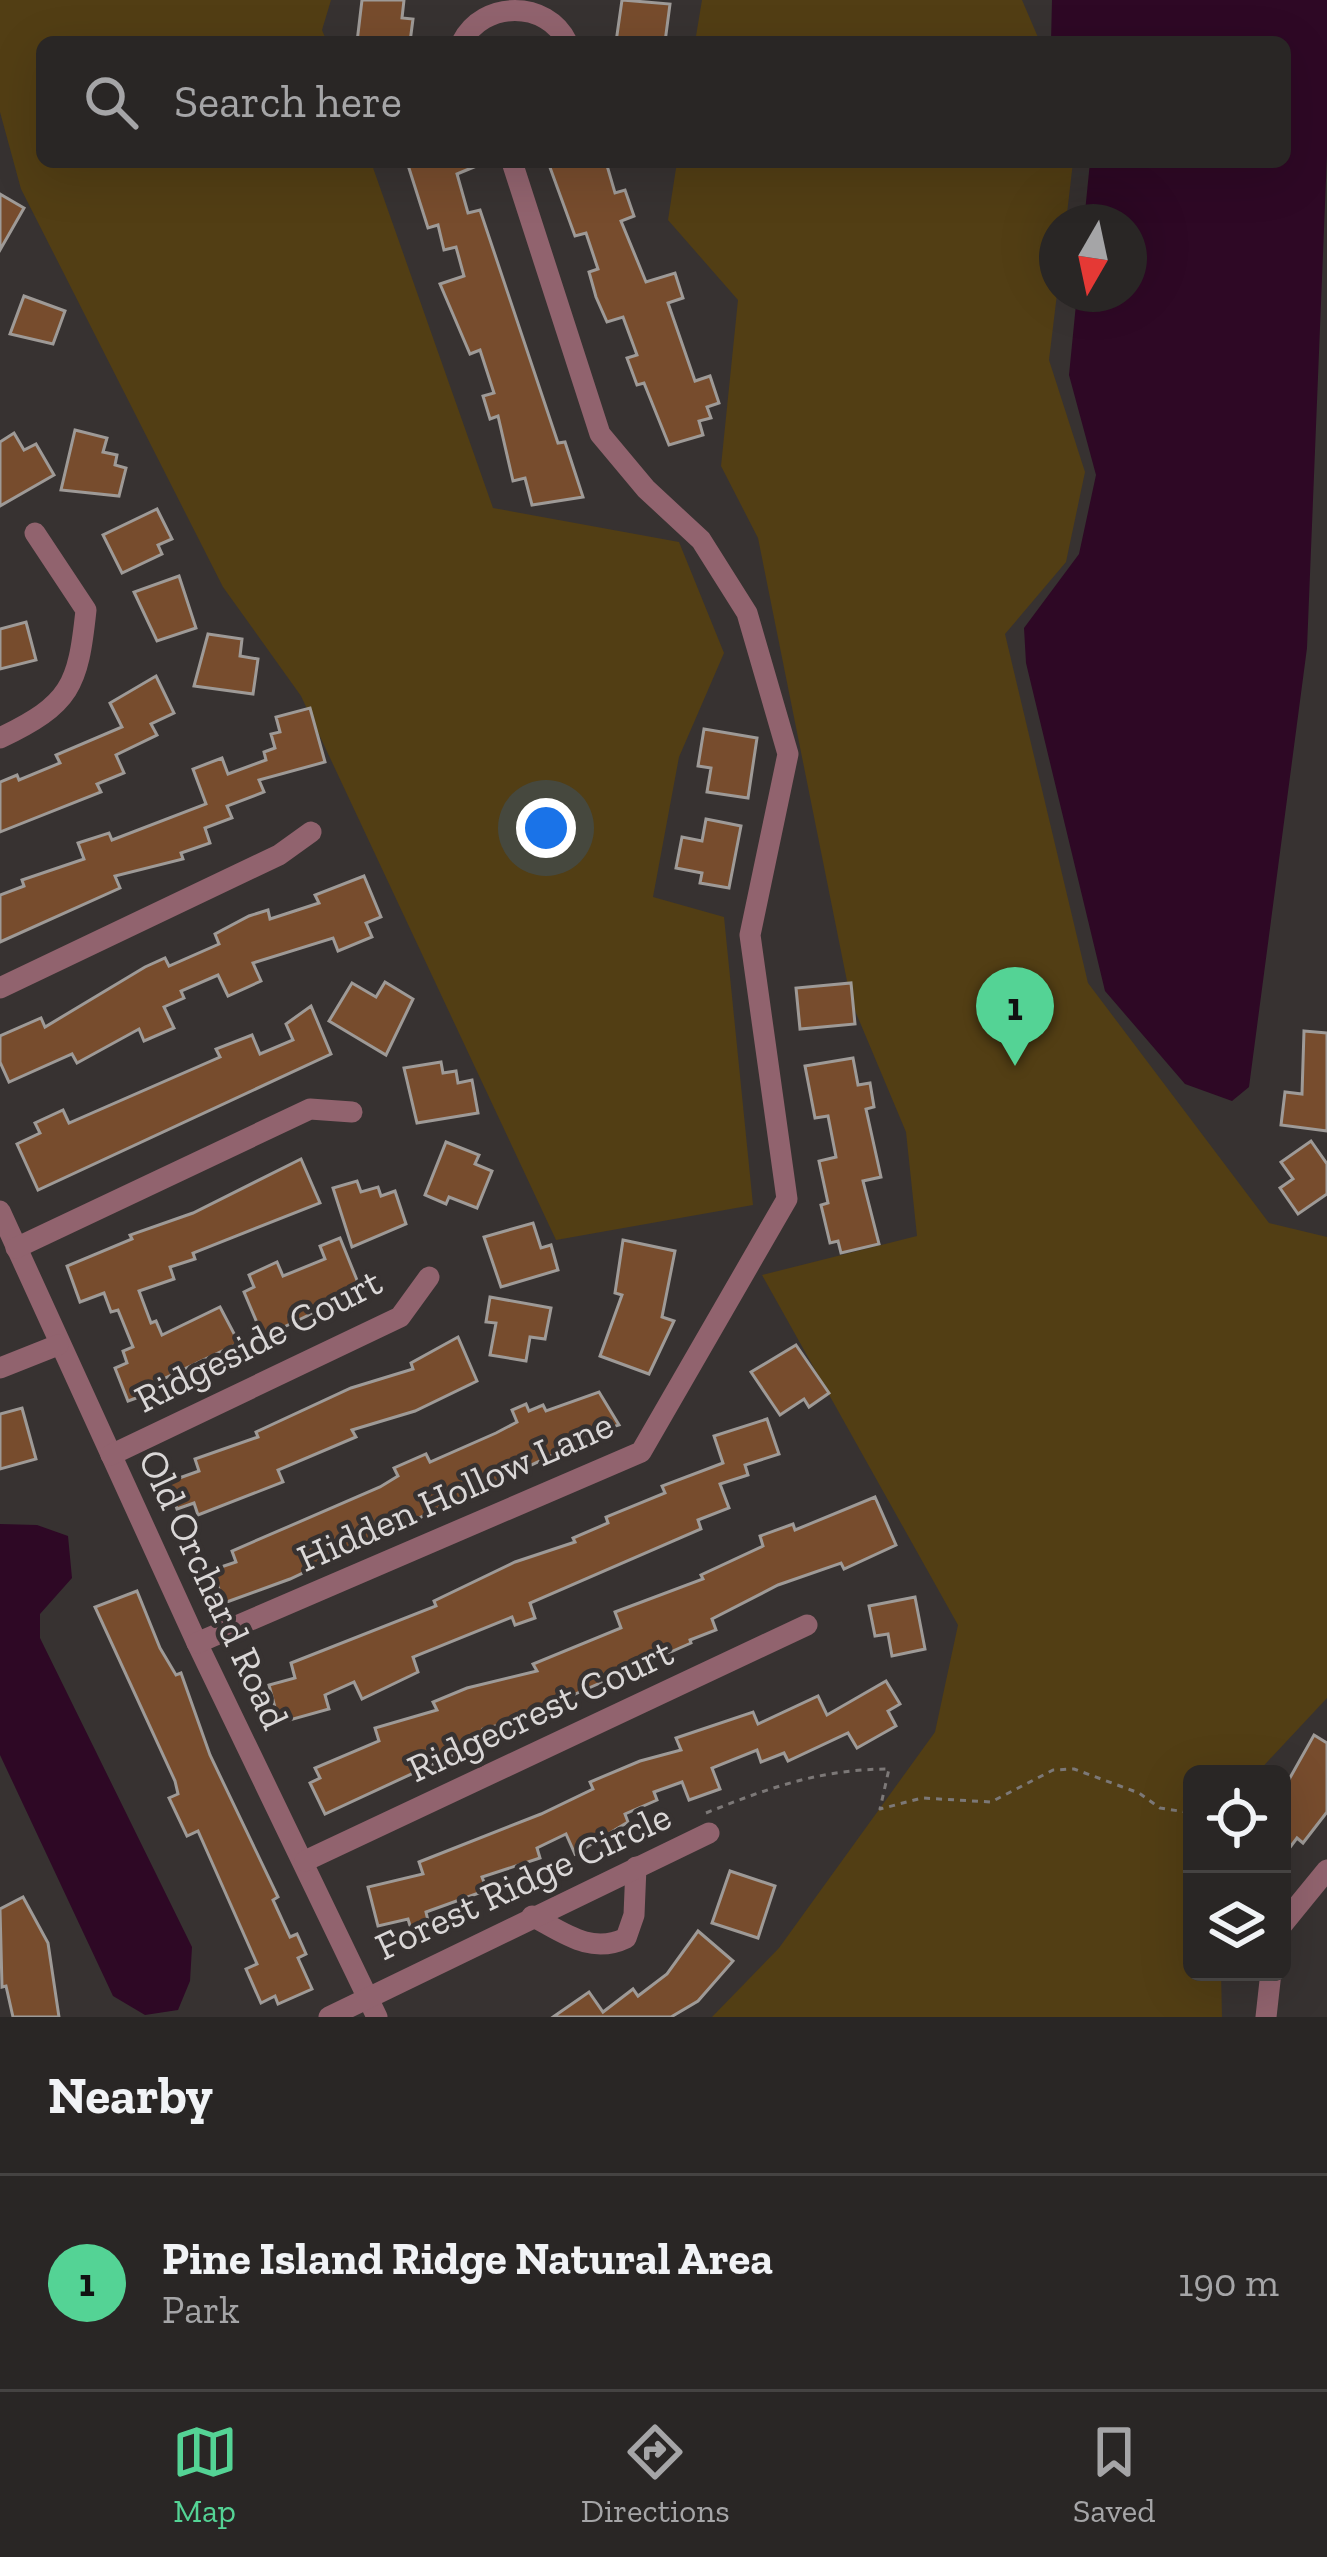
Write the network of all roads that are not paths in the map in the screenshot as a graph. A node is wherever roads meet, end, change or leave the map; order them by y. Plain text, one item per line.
1 (466, 36) edge
2 (564, 36) edge
3 (514, 168) edge
4 (35, 533) dead end
5 (0, 738) edge
6 (311, 832) dead end
7 (0, 988) edge
8 (352, 1112) dead end
9 (0, 1211) edge
10 (16, 1248) junction
11 (429, 1277) dead end
12 (58, 1346) junction
13 (0, 1368) edge
14 (111, 1455) junction
15 (807, 1625) dead end
16 (197, 1643) junction
17 (705, 1824) road end
18 (304, 1861) junction
19 (636, 1867) junction
20 (1327, 1870) edge
21 (1291, 1913) edge
22 (532, 1916) junction
23 (1270, 1981) edge
24 (367, 1995) junction
25 (313, 2017) edge
26 (329, 2017) edge
27 (377, 2017) edge
28 (1266, 2017) edge

1 - 2 street
3 - 16 street, Hidden Hollow Lane
4 - 5 street
6 - 7 street
8 - 10 street
9 - 10 street, Old Orchard Road
10 - 12 street, Old Orchard Road
11 - 14 street, Ridgeside Court
12 - 13 street
12 - 14 street, Old Orchard Road
14 - 16 street, Old Orchard Road
15 - 18 street, Ridgecrest Court
16 - 18 street, Old Orchard Road
17 - 19 street, Forest Ridge Circle
18 - 24 street, Old Orchard Road
19 - 22 street, Forest Ridge Circle
19 - 22 street
20 - 21 street
22 - 24 street, Forest Ridge Circle
23 - 28 street
24 - 25 street, Forest Ridge Circle
24 - 26 street, Forest Ridge Circle
24 - 27 street, Old Orchard Road

